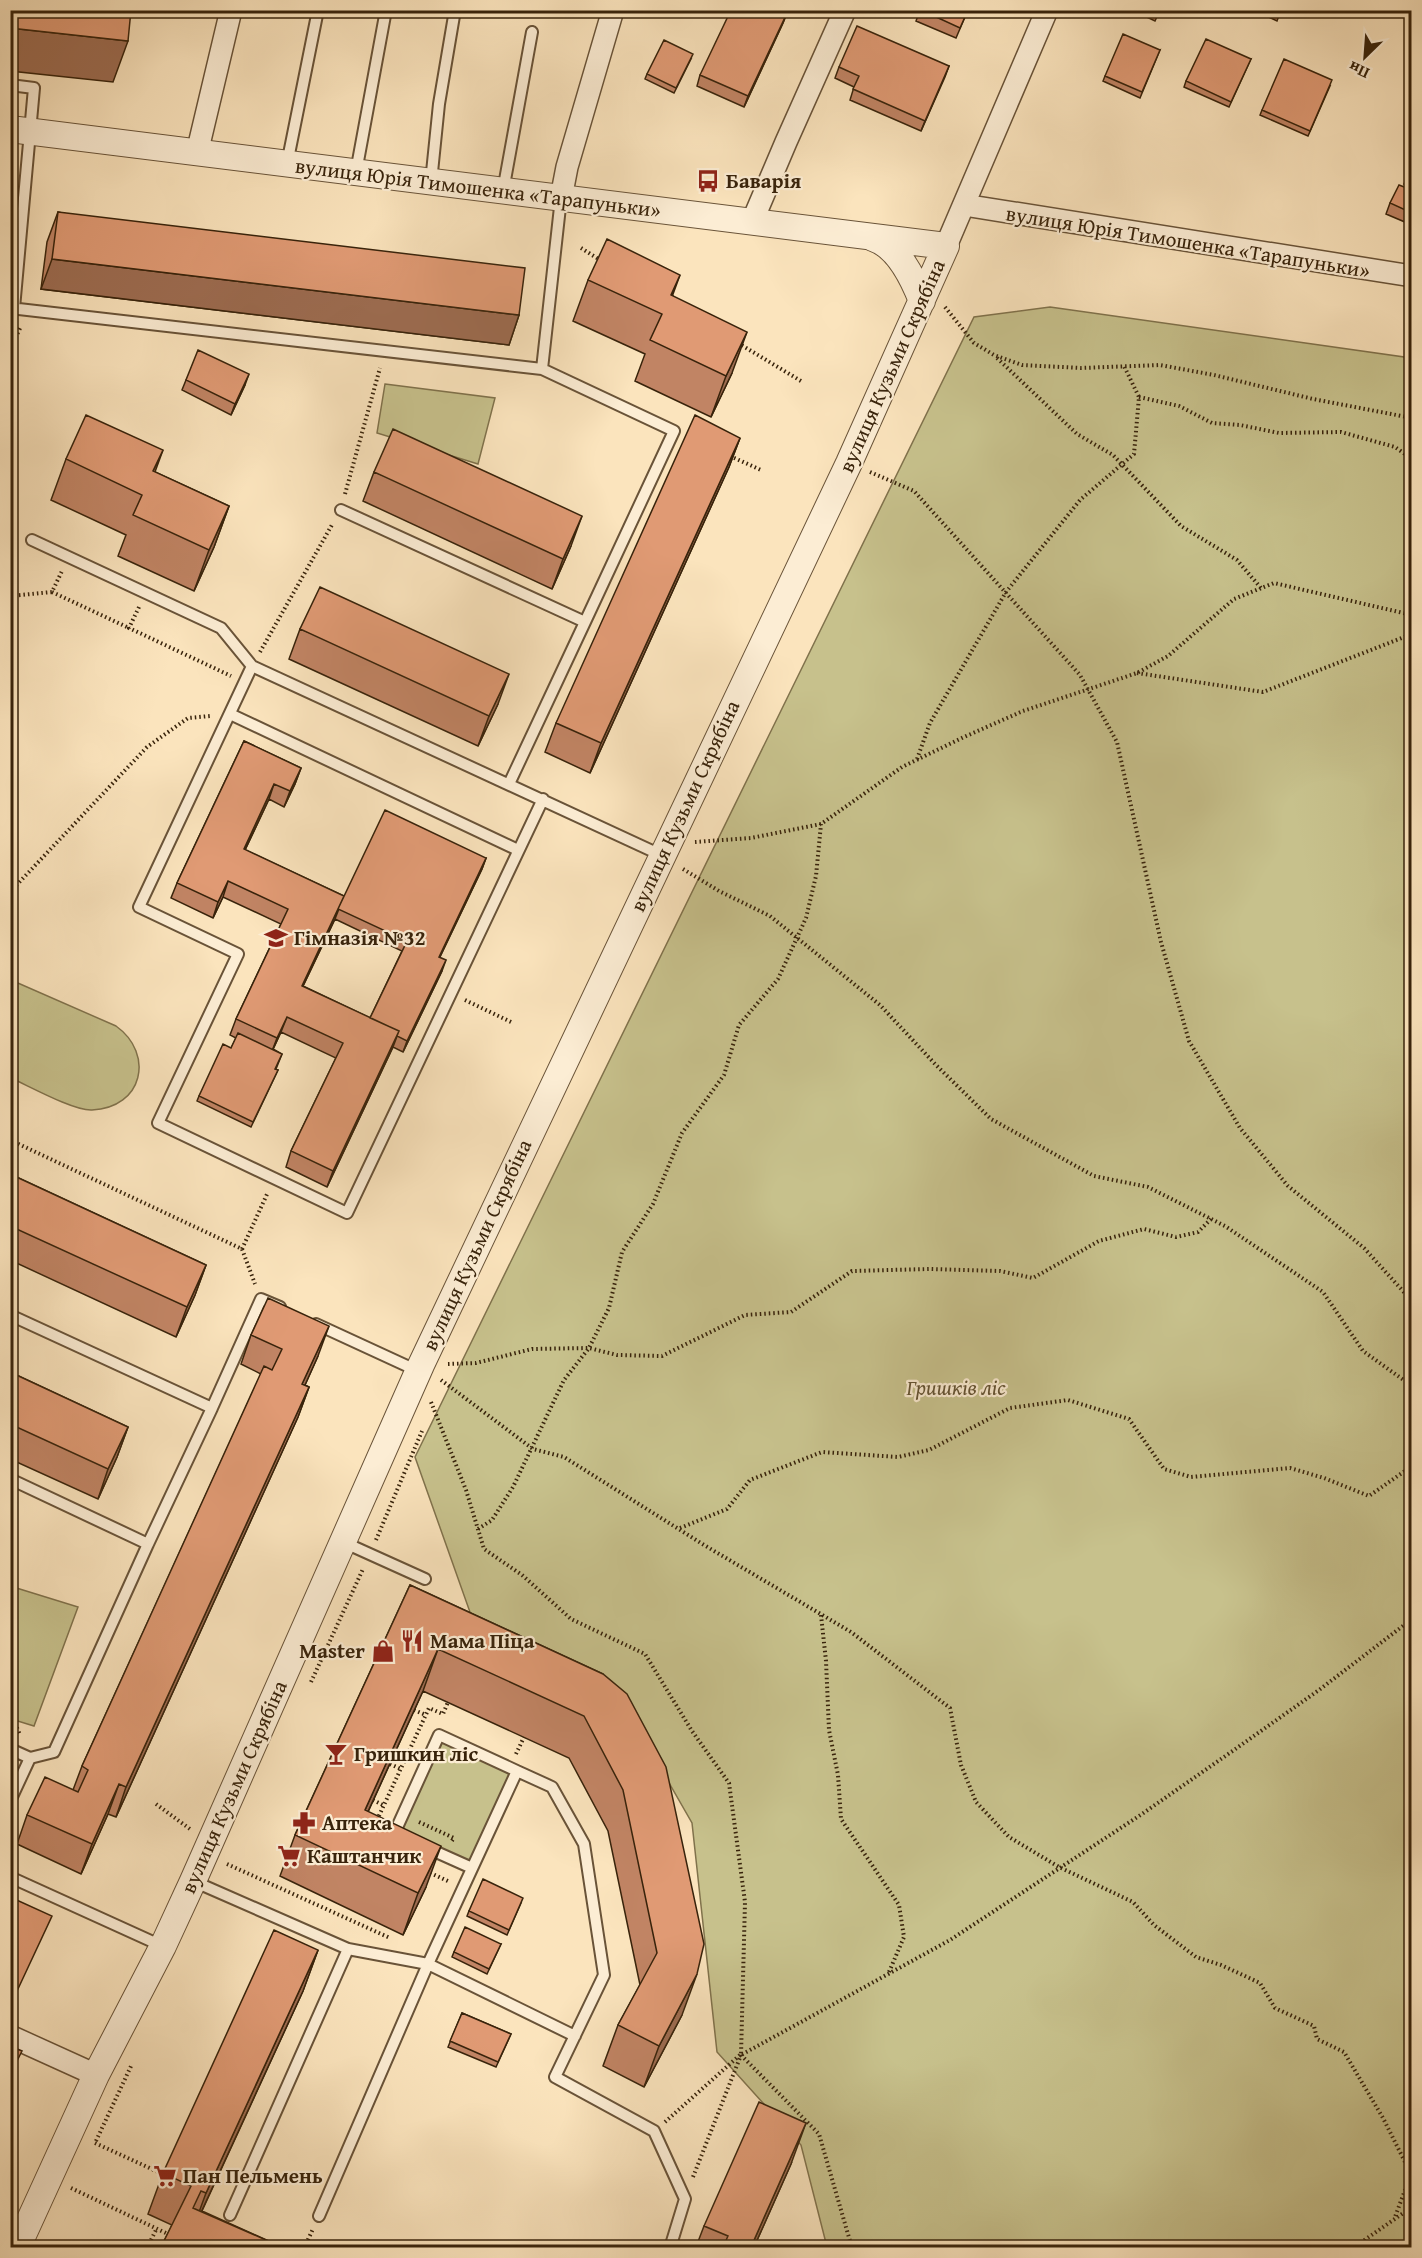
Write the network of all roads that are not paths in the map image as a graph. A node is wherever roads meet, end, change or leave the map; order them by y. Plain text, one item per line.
1 (231, 10) edge
2 (318, 10) edge
3 (386, 10) edge
4 (455, 10) edge
5 (613, 10) edge
6 (845, 10) edge
7 (1047, 10) edge
8 (532, 32) dead end
9 (10, 85) edge
10 (20, 131) edge
11 (197, 153) junction
12 (287, 164) junction
13 (356, 173) junction
14 (430, 182) junction
15 (503, 191) junction
16 (561, 198) junction
17 (964, 206) junction
18 (752, 222) junction
19 (869, 237) junction
20 (946, 246) junction
21 (1412, 276) edge
22 (933, 304) junction
23 (12, 308) edge
24 (542, 369) junction
25 (340, 510) dead end
26 (32, 540) dead end
27 (585, 622) junction
28 (252, 666) junction
29 (230, 714) junction
30 (509, 784) junction
31 (543, 799) junction
32 (518, 850) junction
33 (661, 855) junction
34 (10, 1315) edge
35 (422, 1363) junction
36 (212, 1408) junction
37 (10, 1479) edge
38 (343, 1541) junction
39 (148, 1544) junction
40 (425, 1579) dead end
41 (10, 1749) edge
42 (30, 1758) junction
43 (514, 1769) junction
44 (10, 1801) edge
45 (472, 1869) junction
46 (10, 1877) edge
47 (204, 1886) junction
48 (163, 1946) junction
49 (348, 1949) junction
50 (428, 1964) junction
51 (10, 2036) edge
52 (575, 2036) junction
53 (96, 2076) junction
54 (230, 2215) dead end
55 (319, 2216) dead end
56 (16, 2247) edge
57 (670, 2247) edge

1 - 11 street
2 - 12 lane
3 - 13 lane
4 - 14 lane
5 - 16 street
6 - 18 street
7 - 17 street
8 - 15 lane
9 - 10 lane
10 - 11 street, вулиця Юрія Тимошенка «Тарапуньки»
10 - 23 lane
11 - 12 street, вулиця Юрія Тимошенка «Тарапуньки»
12 - 13 street, вулиця Юрія Тимошенка «Тарапуньки»
13 - 14 street, вулиця Юрія Тимошенка «Тарапуньки»
14 - 15 street, вулиця Юрія Тимошенка «Тарапуньки»
15 - 16 street, вулиця Юрія Тимошенка «Тарапуньки»
16 - 18 street, вулиця Юрія Тимошенка «Тарапуньки»
16 - 24 lane
17 - 20 street
17 - 21 street, вулиця Юрія Тимошенка «Тарапуньки»
18 - 19 street, вулиця Юрія Тимошенка «Тарапуньки»
19 - 20 street, вулиця Юрія Тимошенка «Тарапуньки»
19 - 22 street
20 - 22 street, вулиця Кузьми Скрябіна
22 - 33 street, вулиця Кузьми Скрябіна
23 - 24 lane
24 - 27 lane
25 - 27 lane
26 - 28 lane
27 - 30 lane
28 - 29 lane
28 - 30 lane
29 - 32 lane
29 - 32 lane
30 - 31 lane
31 - 32 lane
31 - 33 lane
33 - 35 street, вулиця Кузьми Скрябіна
34 - 36 lane
35 - 36 lane
35 - 38 street, вулиця Кузьми Скрябіна
36 - 39 lane
37 - 39 lane
38 - 40 lane
38 - 47 street, вулиця Кузьми Скрябіна
39 - 42 lane
41 - 42 lane
42 - 44 lane
43 - 45 lane
43 - 45 lane
43 - 52 lane
45 - 50 lane
46 - 48 lane
47 - 48 street, вулиця Кузьми Скрябіна
47 - 49 lane
48 - 53 street, вулиця Кузьми Скрябіна
49 - 50 lane
49 - 54 lane
50 - 52 lane
50 - 55 lane
51 - 53 street
52 - 57 lane
53 - 56 street, вулиця Кузьми Скрябіна

